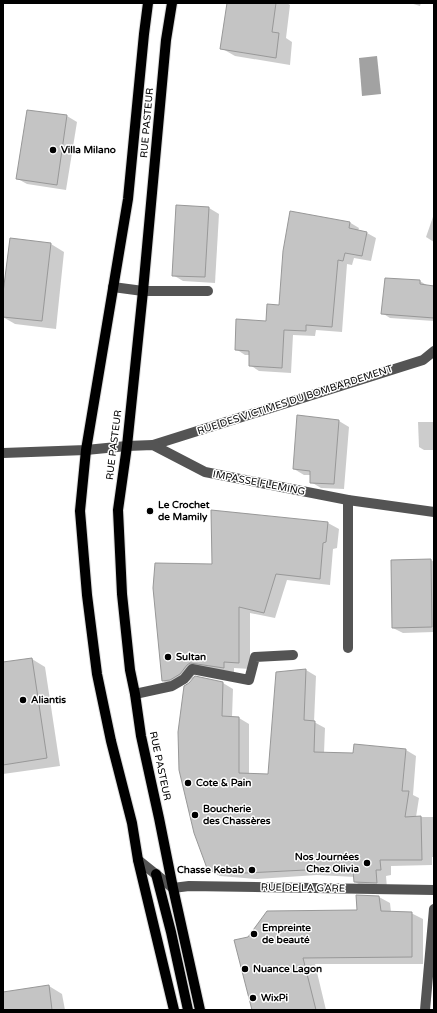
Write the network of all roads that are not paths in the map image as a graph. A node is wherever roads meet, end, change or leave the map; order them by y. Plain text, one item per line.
1 (148, 3) edge
2 (172, 3) edge
3 (113, 287) junction
4 (143, 291) junction
5 (208, 291) dead end
6 (434, 351) edge
7 (153, 445) junction
8 (127, 446) junction
9 (86, 450) junction
10 (3, 453) edge
11 (348, 500) junction
12 (434, 512) edge
13 (348, 648) dead end
14 (293, 655) dead end
15 (135, 694) junction
16 (138, 860) junction
17 (156, 874) junction
18 (173, 888) junction
19 (434, 890) edge
20 (434, 909) edge
21 (174, 1010) edge
22 (188, 1010) edge
23 (200, 1010) edge
24 (425, 1010) edge

1 - 3 main road, RUE PASTEUR
2 - 4 main road, RUE PASTEUR
3 - 4 street
3 - 9 main road, RUE PASTEUR
4 - 5 street
4 - 8 main road, RUE PASTEUR
6 - 7 street, RUE DES VICTIMES DU BOMBARDEMENT
7 - 8 street, IMPASSE FLEMING
7 - 11 street, IMPASSE FLEMING
8 - 9 street, IMPASSE FLEMING
8 - 15 main road, RUE PASTEUR
9 - 10 street, IMPASSE FLEMING
9 - 16 main road, RUE PASTEUR
11 - 12 street, IMPASSE FLEMING
11 - 13 street
14 - 15 street
15 - 18 main road, RUE PASTEUR
16 - 17 street
16 - 21 main road, RUE PASTEUR
17 - 18 street
17 - 22 main road
18 - 19 street, RUE DE LA GARE
18 - 23 main road, RUE PASTEUR
20 - 24 street

